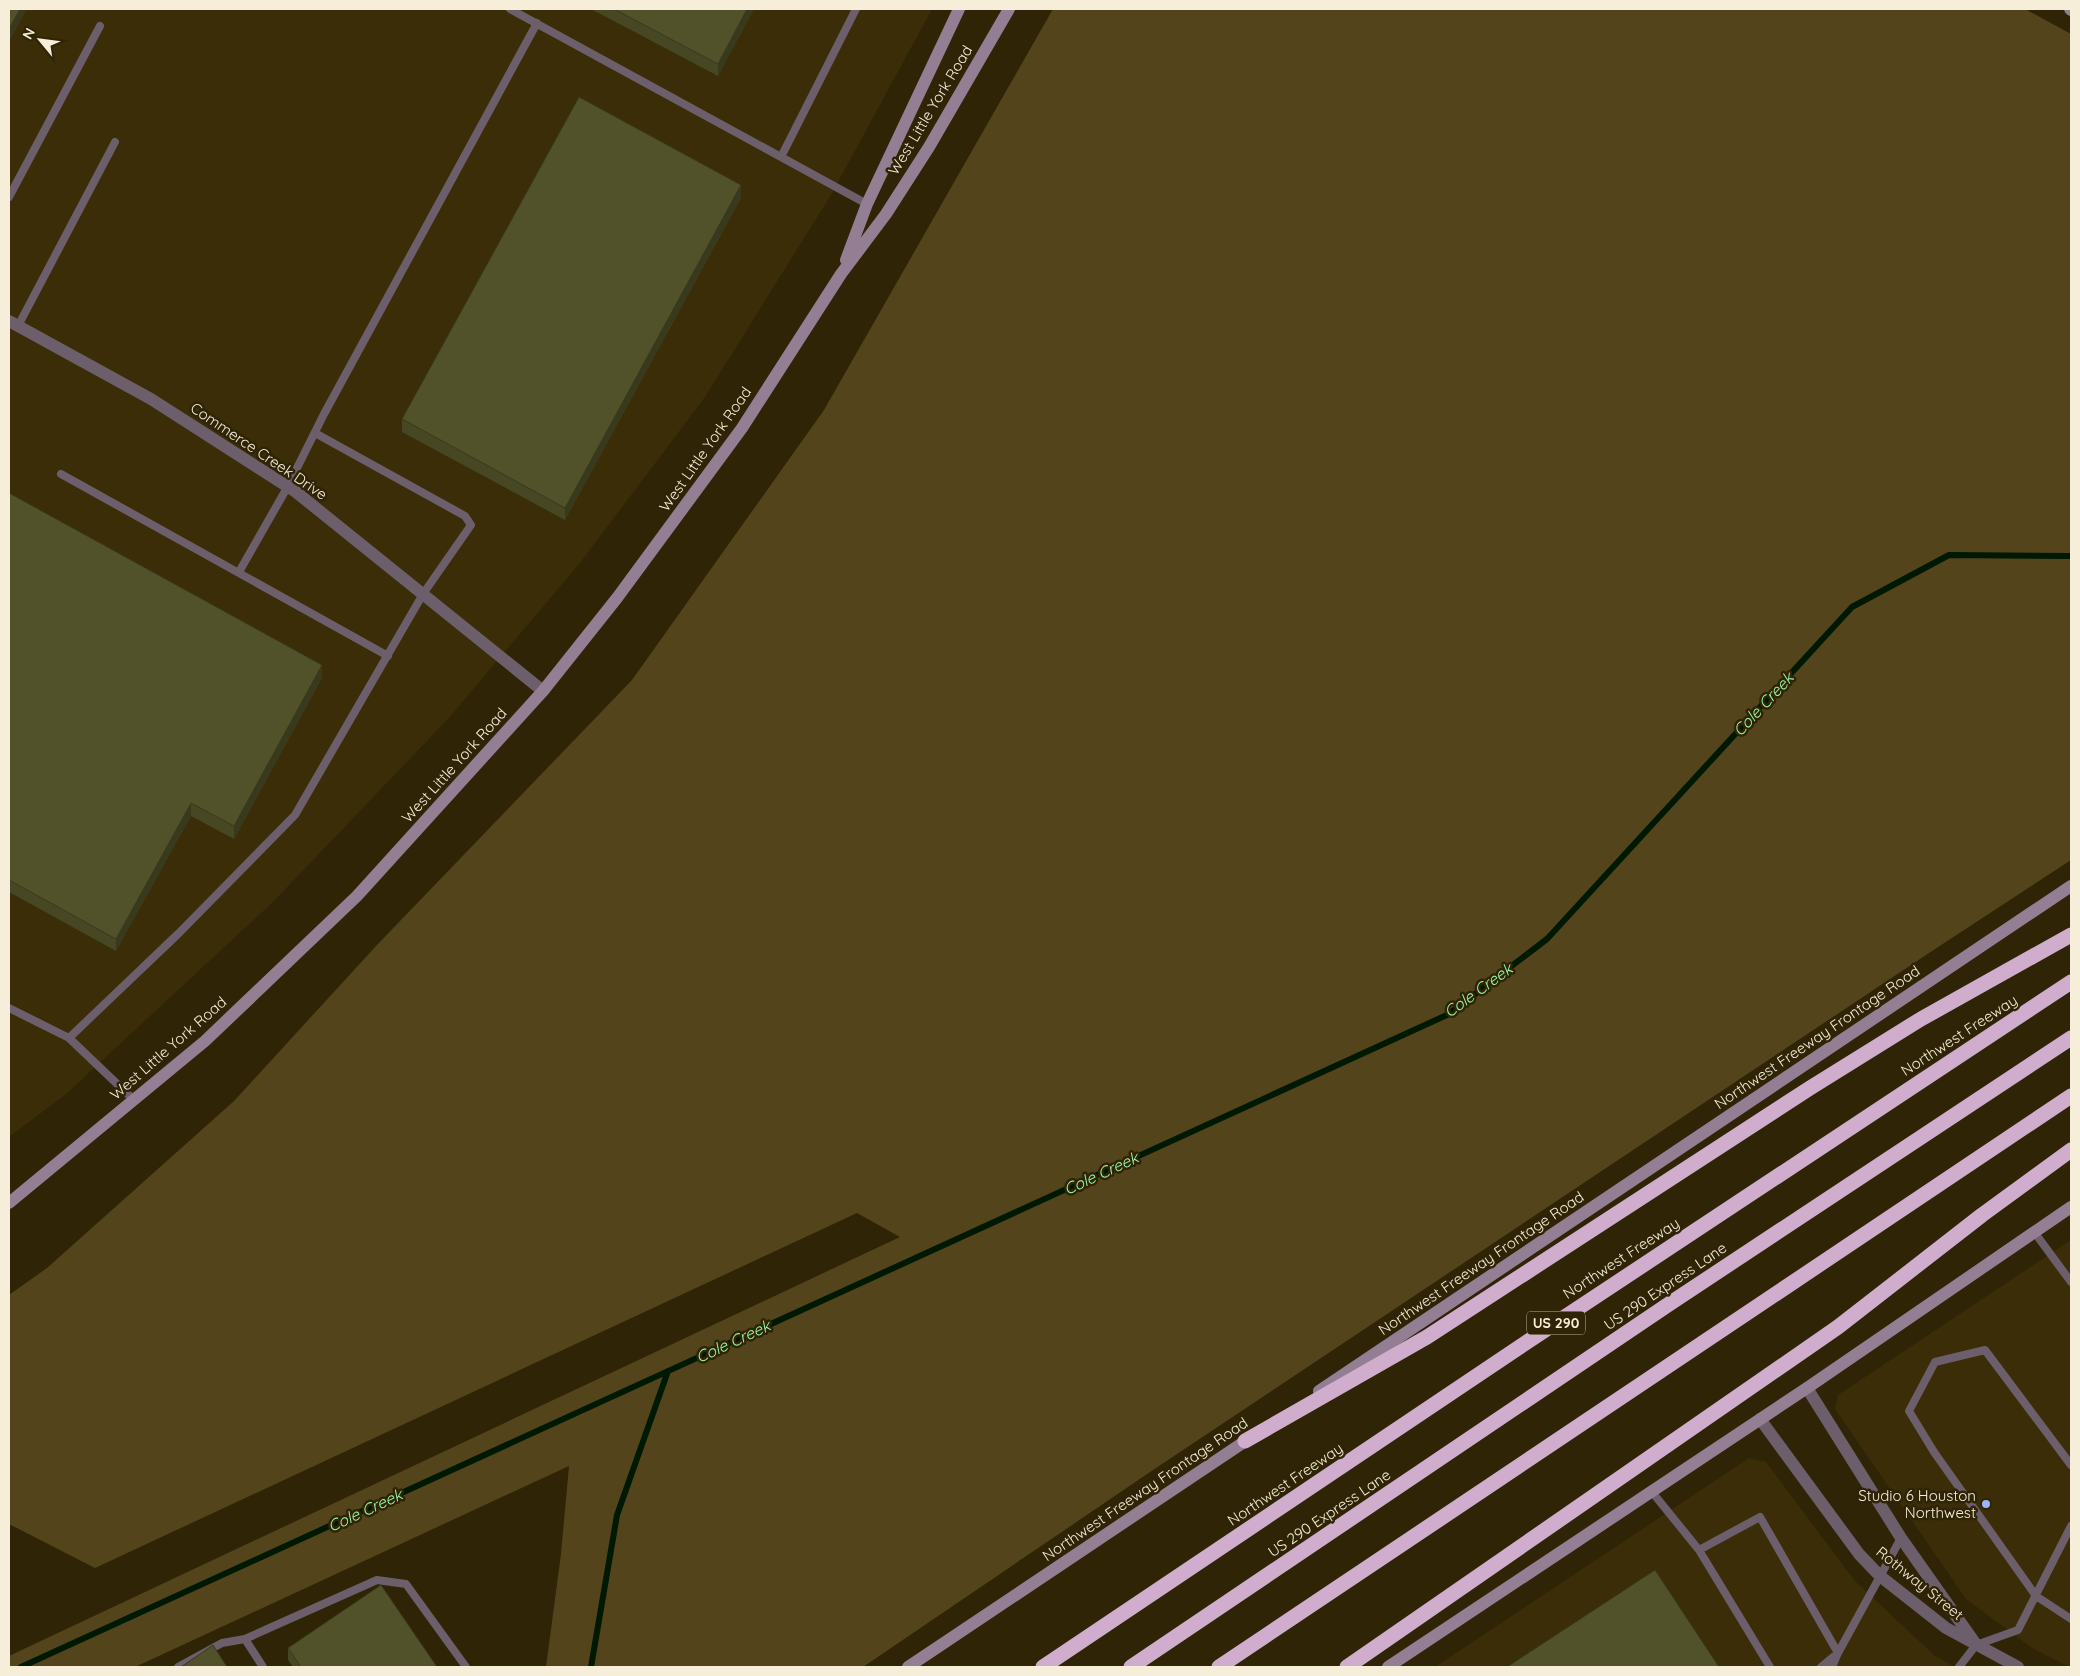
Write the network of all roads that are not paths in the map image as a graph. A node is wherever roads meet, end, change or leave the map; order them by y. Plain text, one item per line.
1 (510, 9) edge
2 (856, 9) edge
3 (959, 9) edge
4 (1009, 9) edge
5 (537, 24) junction
6 (100, 26) dead end
7 (116, 142) dead end
8 (780, 157) junction
9 (9, 197) edge
10 (867, 204) junction
11 (841, 274) junction
12 (13, 323) edge
13 (315, 433) junction
14 (61, 474) dead end
15 (288, 486) junction
16 (239, 572) junction
17 (423, 594) junction
18 (388, 656) junction
19 (544, 691) junction
20 (2071, 886) edge
21 (2071, 935) edge
22 (2071, 982) edge
23 (9, 1008) edge
24 (69, 1038) junction
25 (2071, 1038) edge
26 (2071, 1096) edge
27 (134, 1100) junction
28 (2071, 1150) edge
29 (9, 1203) edge
30 (2071, 1207) edge
31 (2035, 1233) junction
32 (2071, 1282) edge
33 (1806, 1388) junction
34 (1760, 1419) junction
35 (1245, 1441) junction
36 (2071, 1466) edge
37 (1652, 1492) junction
38 (2071, 1526) edge
39 (1901, 1538) junction
40 (1699, 1550) junction
41 (1880, 1576) junction
42 (2036, 1596) junction
43 (2071, 1619) edge
44 (245, 1639) junction
45 (1976, 1645) junction
46 (1838, 1654) junction
47 (178, 1667) edge
48 (263, 1667) edge
49 (466, 1667) edge
50 (908, 1667) edge
51 (1043, 1667) edge
52 (1131, 1667) edge
53 (1219, 1667) edge
54 (1347, 1667) edge
55 (1388, 1667) edge
56 (1770, 1667) edge
57 (1821, 1667) edge
58 (1832, 1667) edge
59 (1959, 1667) edge
60 (2018, 1667) edge

1 - 5 lane
2 - 8 lane
3 - 10 main road, West Little York Road
4 - 11 main road, West Little York Road
5 - 8 lane
5 - 13 lane
6 - 9 lane
7 - 12 lane
8 - 10 lane
10 - 11 main road, West Little York Road
11 - 19 main road, West Little York Road
12 - 15 street, Commerce Creek Drive
13 - 15 lane
13 - 17 lane
14 - 16 lane
15 - 16 lane
15 - 17 street, Commerce Creek Drive
16 - 18 lane
17 - 18 lane
17 - 19 street, Commerce Creek Drive
18 - 24 lane
19 - 27 main road, West Little York Road
20 - 35 main road, Northwest Freeway Frontage Road
21 - 35 highway
22 - 51 highway, Northwest Freeway / US 290
23 - 24 lane
24 - 27 lane
25 - 52 highway, US 290 Express Lane
26 - 53 highway
27 - 29 main road, West Little York Road
28 - 54 highway
30 - 31 main road
31 - 32 lane
31 - 33 main road
33 - 34 main road
33 - 39 street, Rothway Street
34 - 37 main road
34 - 41 street, Rothway Street
35 - 50 main road, Northwest Freeway Frontage Road
36 - 42 lane
37 - 40 lane
37 - 55 main road
38 - 42 lane
39 - 41 lane
39 - 45 street, Rothway Street
40 - 46 lane
40 - 56 lane
41 - 45 street, Rothway Street
41 - 46 lane
42 - 43 lane
42 - 45 lane
44 - 47 lane
44 - 48 lane
44 - 49 lane
45 - 59 lane
45 - 60 street, Rothway Street
46 - 57 lane
46 - 58 lane

